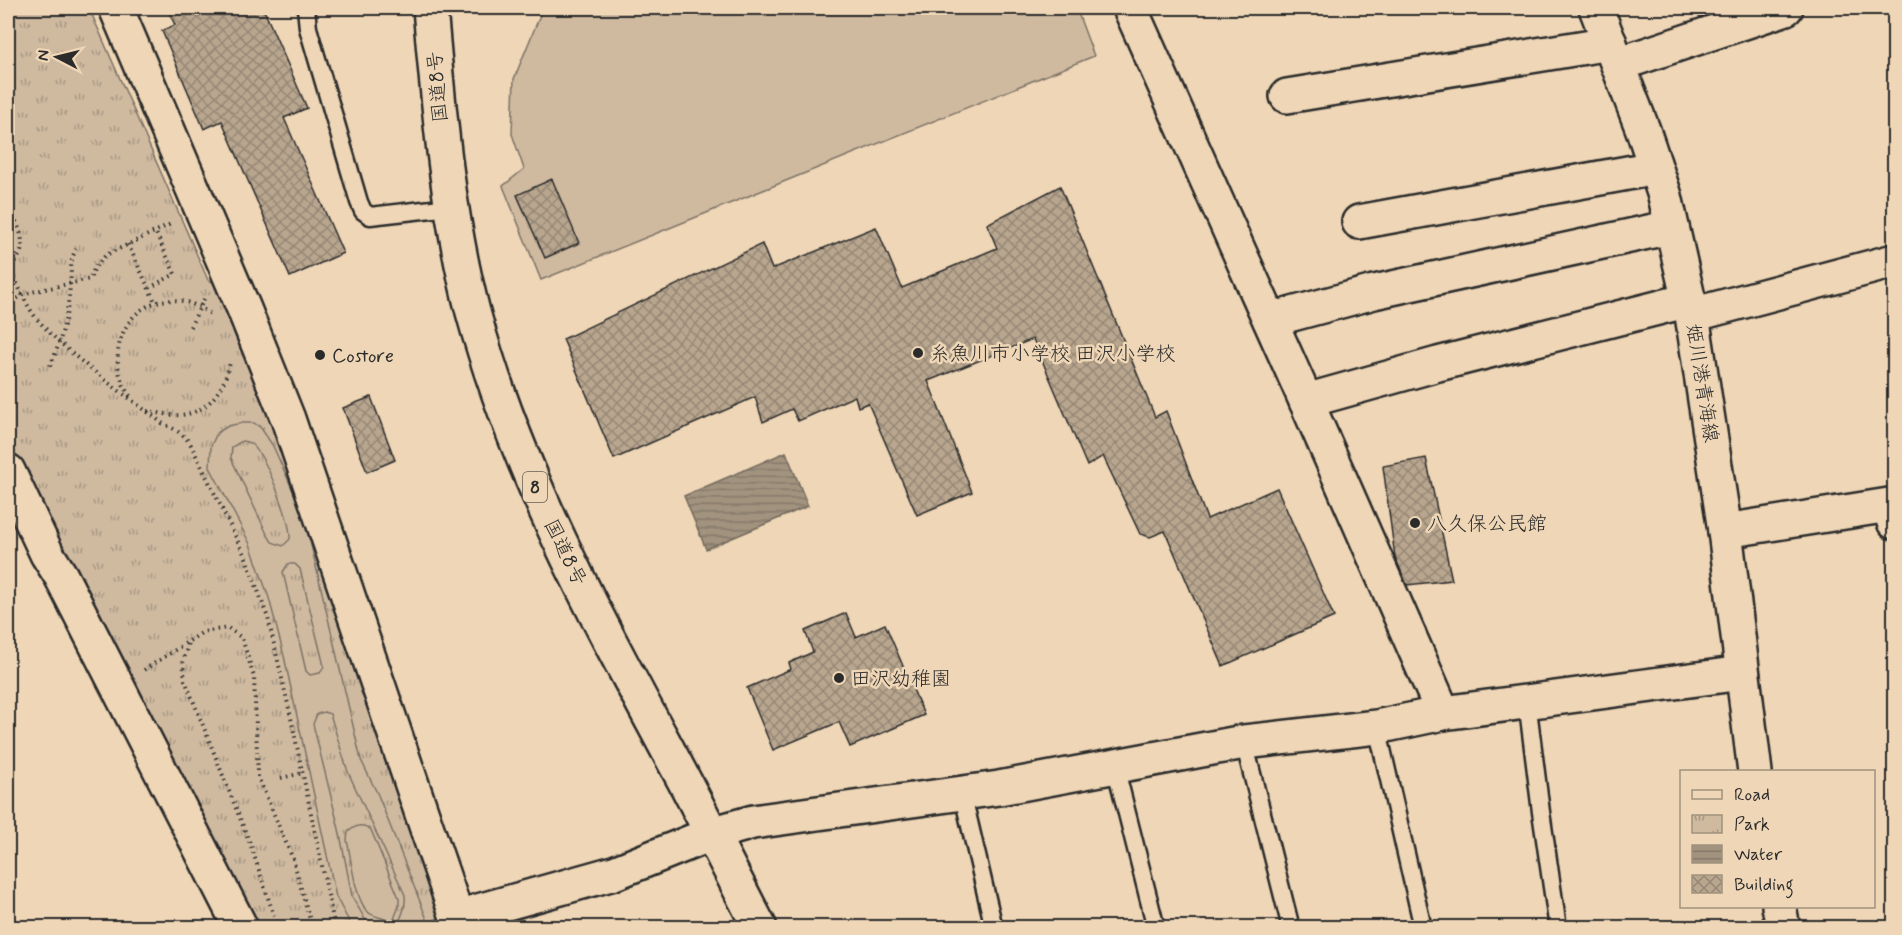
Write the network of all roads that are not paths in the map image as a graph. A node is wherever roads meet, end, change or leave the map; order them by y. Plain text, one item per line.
1 (116, 8) edge
2 (306, 8) edge
3 (430, 8) edge
4 (1130, 8) edge
5 (1596, 8) edge
6 (1782, 8) edge
7 (1614, 53) junction
8 (1287, 96) dead end
9 (1655, 168) junction
10 (450, 207) junction
11 (1359, 222) dead end
12 (1671, 227) junction
13 (1894, 261) edge
14 (1691, 307) junction
15 (1270, 320) junction
16 (1306, 401) junction
17 (8, 471) edge
18 (1894, 522) edge
19 (1725, 531) junction
20 (1742, 673) junction
21 (1527, 701) junction
22 (1443, 713) junction
23 (1377, 727) junction
24 (1244, 742) junction
25 (1115, 766) junction
26 (1755, 770) edge
27 (962, 792) junction
28 (711, 834) junction
29 (1779, 908) edge
30 (459, 922) edge
31 (241, 927) edge
32 (760, 927) edge
33 (994, 927) edge
34 (1156, 927) edge
35 (1291, 927) edge
36 (1423, 927) edge
37 (1558, 927) edge
38 (1783, 927) edge

1 - 30 main road
2 - 10 lane
3 - 10 main road, 国道8号 / 8
4 - 15 main road
5 - 7 main road, 姫川港青海線
6 - 7 main road
7 - 8 main road
7 - 9 main road, 姫川港青海線
9 - 11 main road
9 - 12 main road, 姫川港青海線
10 - 28 main road, 国道8号 / 8
12 - 14 main road, 姫川港青海線
12 - 15 main road
13 - 14 main road
14 - 16 main road
14 - 19 main road, 姫川港青海線
15 - 16 main road
16 - 22 main road
17 - 31 main road
18 - 19 main road
19 - 20 main road, 姫川港青海線
20 - 21 main road
20 - 26 main road, 姫川港青海線
21 - 22 main road
21 - 37 lane
22 - 23 main road
23 - 24 main road
23 - 36 lane
24 - 25 main road
24 - 35 lane
25 - 27 main road
25 - 34 lane
27 - 28 main road
27 - 33 lane
28 - 30 main road
28 - 32 main road, 国道8号 / 8
29 - 38 main road

